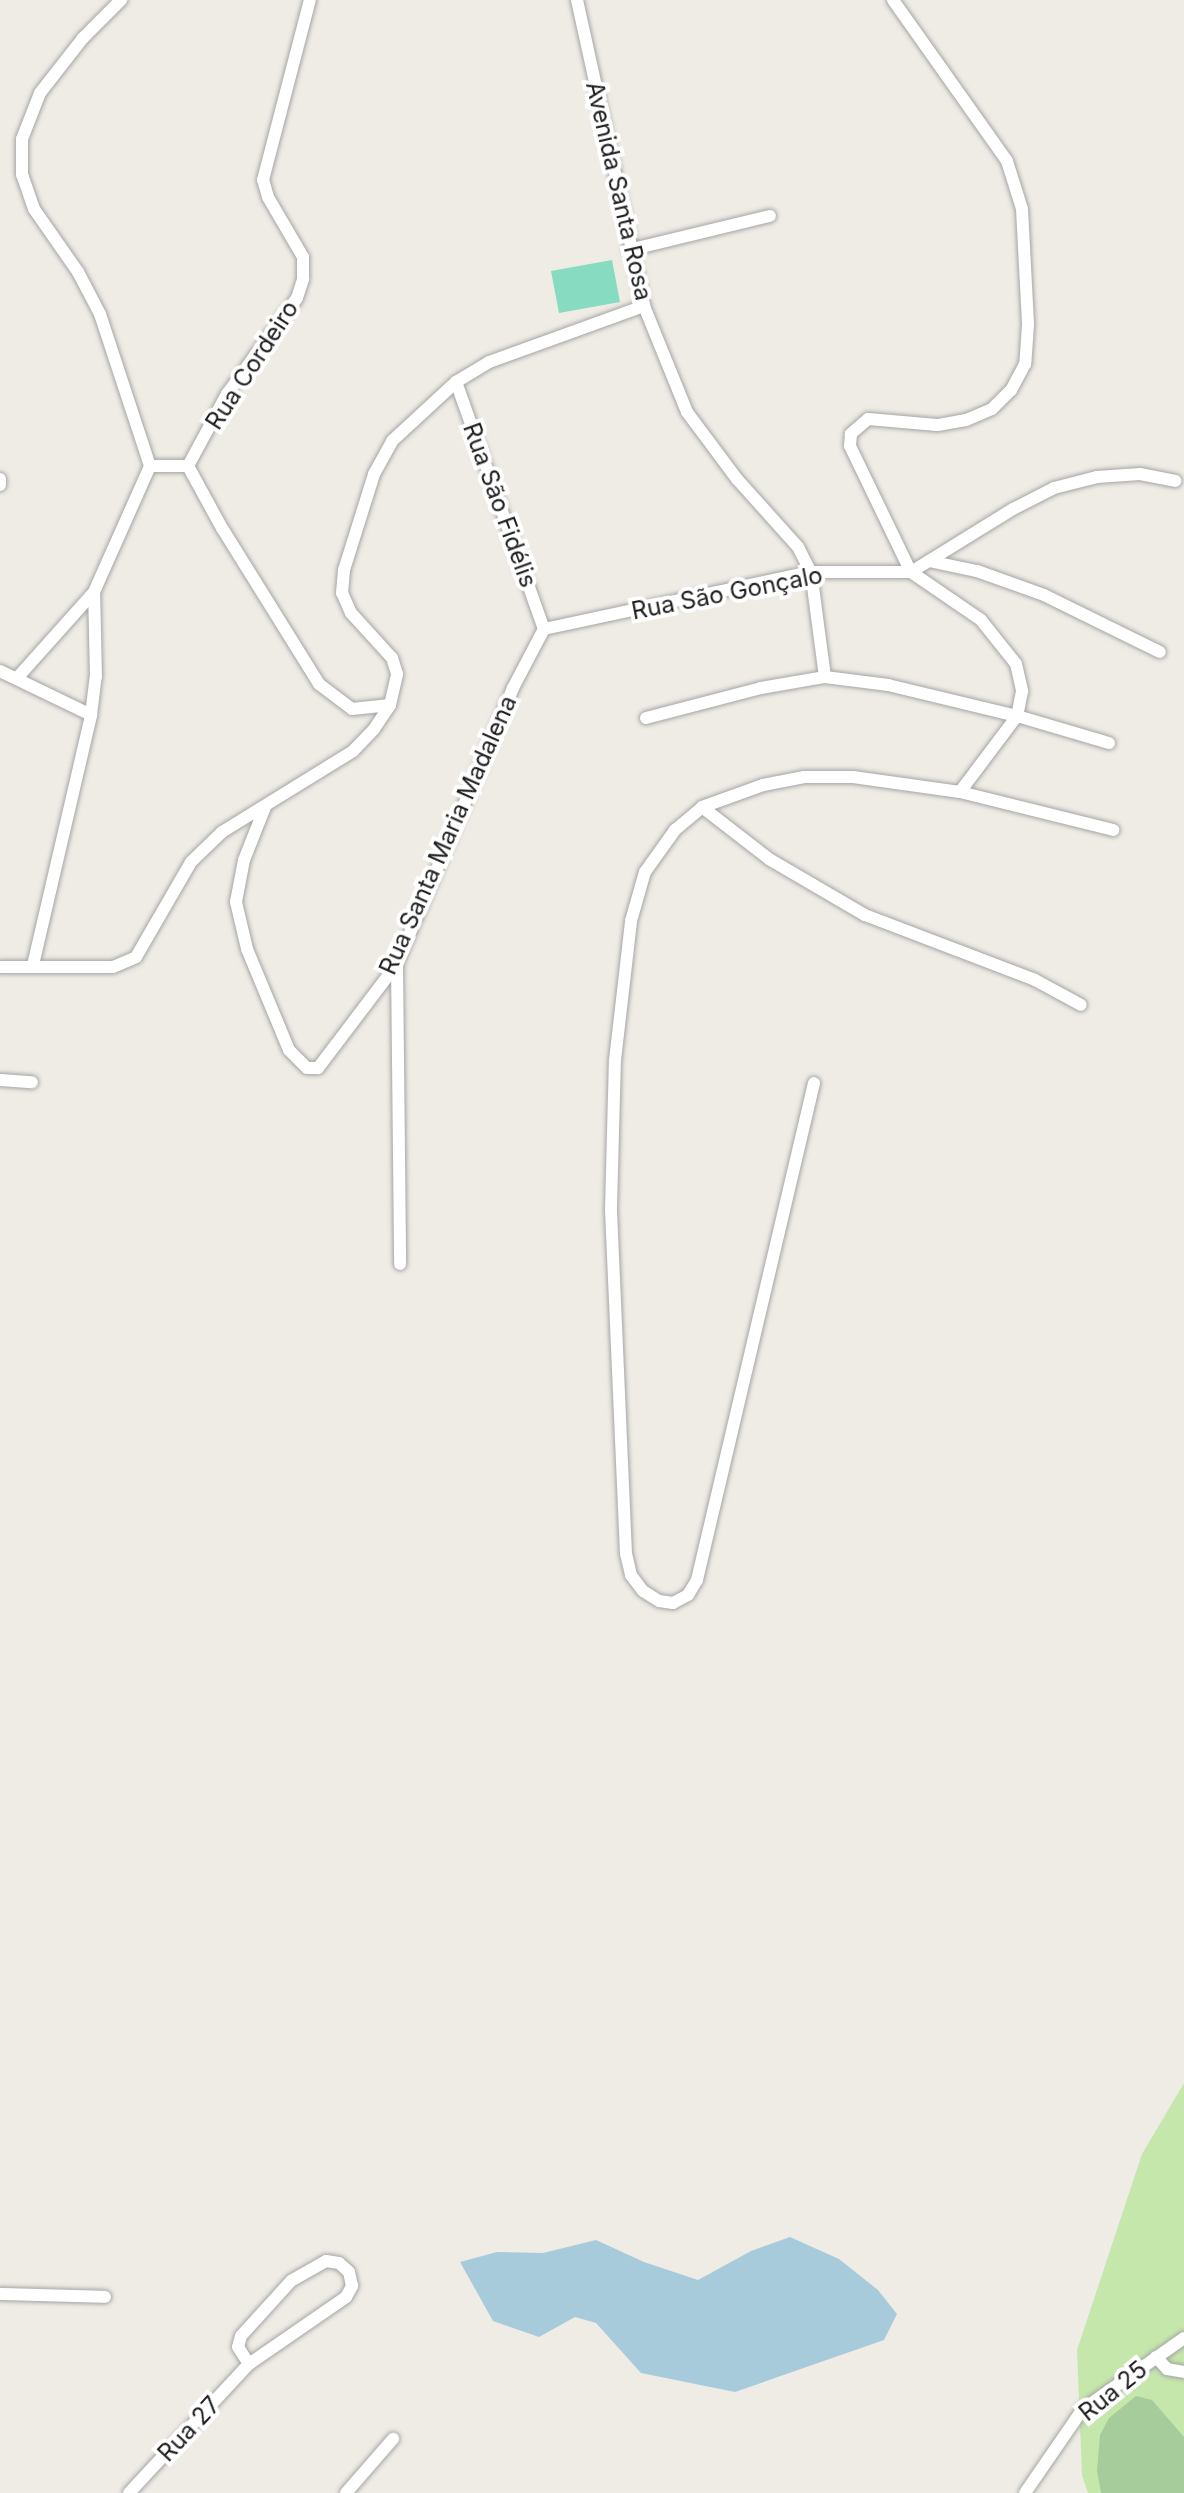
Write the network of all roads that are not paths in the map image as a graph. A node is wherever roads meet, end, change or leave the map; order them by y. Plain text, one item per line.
1 (121, 0) edge
2 (310, 0) edge
3 (577, 0) edge
4 (893, 0) edge
5 (770, 216) dead end
6 (629, 250) junction
7 (644, 306) junction
8 (456, 382) junction
9 (150, 466) junction
10 (188, 466) junction
11 (1175, 481) dead end
12 (929, 561) junction
13 (811, 572) junction
14 (911, 572) junction
15 (94, 592) junction
16 (544, 629) junction
17 (1160, 652) dead end
18 (0, 671) edge
19 (18, 677) junction
20 (825, 677) junction
21 (390, 705) junction
22 (91, 715) junction
23 (1017, 716) junction
24 (646, 718) dead end
25 (1109, 743) dead end
26 (960, 792) junction
27 (265, 807) junction
28 (702, 807) junction
29 (1113, 830) dead end
30 (397, 964) junction
31 (33, 965) junction
32 (0, 967) edge
33 (1081, 1005) dead end
34 (0, 1080) edge
35 (32, 1082) dead end
36 (814, 1083) dead end
37 (400, 1264) dead end
38 (0, 2294) edge
39 (105, 2297) dead end
40 (1184, 2338) edge
41 (1156, 2357) junction
42 (249, 2364) junction
43 (1184, 2372) edge
44 (393, 2439) dead end
45 (129, 2493) edge
46 (346, 2493) edge
47 (1025, 2493) edge

1 - 9 street
2 - 10 street, Rua Cordeiro
3 - 6 street, Avenida Santa Rosa
4 - 14 street
5 - 6 street
6 - 7 street, Avenida Santa Rosa
7 - 8 street
7 - 13 street, Avenida Santa Rosa
8 - 16 street, Rua São Fidélis
8 - 21 street
9 - 10 street
9 - 15 street
10 - 21 street
11 - 12 street
12 - 14 street
12 - 17 street
13 - 14 street, Rua São Gonçalo
13 - 16 street, Rua São Gonçalo
13 - 20 street
14 - 23 street
15 - 19 street
15 - 22 street
16 - 30 street, Rua Santa Maria Madalena
18 - 19 street
19 - 22 street
20 - 23 street
20 - 24 street
21 - 27 street
22 - 31 street
23 - 25 street
23 - 26 street
26 - 28 street
26 - 29 street
27 - 30 street, Rua Santa Maria Madalena
27 - 31 street
28 - 33 street
28 - 36 street
30 - 37 street
31 - 32 street
34 - 35 street
38 - 39 street
40 - 41 street, Rua 25
41 - 43 street
41 - 47 street, Rua 25
42 - 42 street, Rua 27
42 - 45 street, Rua 27
44 - 46 street

